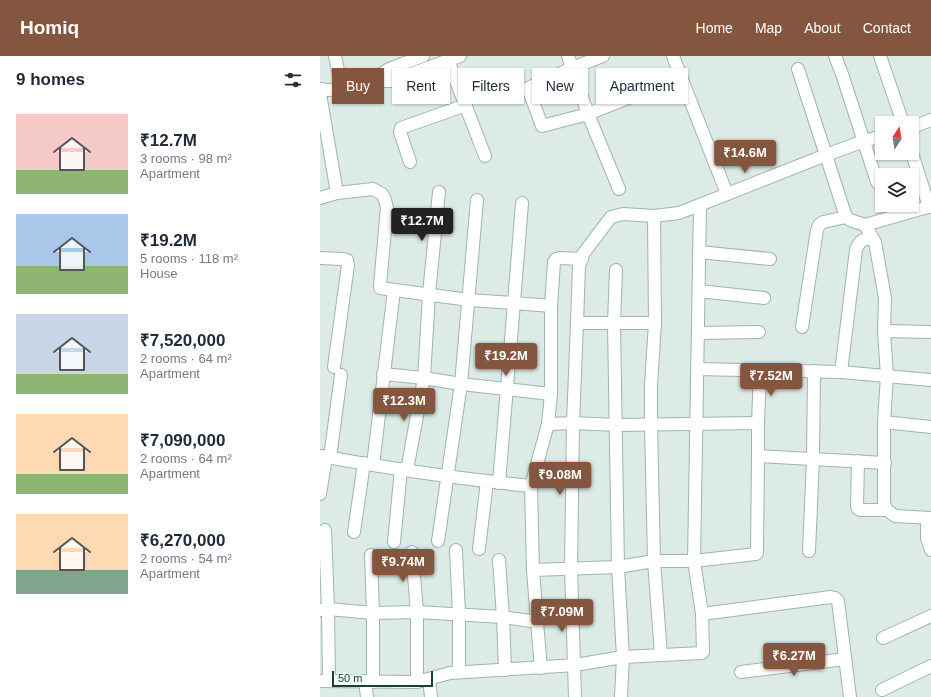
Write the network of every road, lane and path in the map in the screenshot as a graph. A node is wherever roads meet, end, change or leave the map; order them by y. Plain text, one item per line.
1 (335, 56) edge
2 (423, 56) edge
3 (568, 56) edge
4 (603, 56) edge
5 (673, 56) edge
6 (835, 56) edge
7 (880, 56) edge
8 (454, 58) edge
9 (338, 68) edge
10 (572, 68) joint
11 (678, 68) edge
12 (798, 69) dead end
13 (384, 71) edge
14 (384, 81) edge
15 (532, 86) edge
16 (320, 89) edge
17 (332, 90) edge
18 (320, 94) edge
19 (688, 95) edge
20 (532, 99) edge
21 (534, 104) edge
22 (585, 104) edge
23 (613, 104) edge
24 (466, 105) junction
25 (588, 114) junction
26 (900, 116) edge
27 (931, 120) edge
28 (919, 124) edge
29 (875, 138) edge
30 (864, 141) junction
31 (826, 155) junction
32 (485, 156) dead end
33 (914, 160) edge
34 (326, 162) edge
35 (410, 162) dead end
36 (875, 176) edge
37 (619, 189) dead end
38 (439, 192) dead end
39 (336, 193) junction
40 (727, 194) junction
41 (320, 198) edge
42 (477, 200) dead end
43 (522, 203) dead end
44 (700, 205) junction
45 (930, 207) edge
46 (919, 208) edge
47 (893, 212) edge
48 (654, 216) junction
49 (846, 217) junction
50 (865, 225) junction
51 (872, 238) junction
52 (699, 252) junction
53 (320, 258) edge
54 (582, 259) junction
55 (770, 259) dead end
56 (616, 270) dead end
57 (394, 290) junction
58 (698, 291) junction
59 (429, 294) junction
60 (764, 298) dead end
61 (469, 300) junction
62 (514, 303) junction
63 (551, 306) junction
64 (577, 323) junction
65 (614, 323) junction
66 (654, 323) junction
67 (802, 327) dead end
68 (884, 330) junction
69 (759, 332) dead end
70 (931, 332) edge
71 (698, 333) junction
72 (697, 369) junction
73 (760, 371) junction
74 (814, 371) junction
75 (840, 372) junction
76 (383, 374) junction
77 (887, 376) junction
78 (424, 378) junction
79 (931, 380) edge
80 (462, 384) junction
81 (507, 389) junction
82 (551, 394) junction
83 (884, 422) junction
84 (573, 423) junction
85 (758, 423) junction
86 (548, 424) junction
87 (651, 424) junction
88 (697, 424) junction
89 (616, 425) junction
90 (931, 427) edge
91 (758, 456) junction
92 (325, 457) edge
93 (813, 459) junction
94 (858, 461) junction
95 (885, 463) junction
96 (368, 464) junction
97 (404, 470) junction
98 (447, 476) junction
99 (493, 482) junction
100 (531, 486) junction
101 (320, 494) edge
102 (887, 510) junction
103 (929, 518) edge
104 (325, 530) dead end
105 (354, 532) dead end
106 (438, 541) dead end
107 (394, 542) dead end
108 (479, 549) dead end
109 (456, 550) dead end
110 (931, 550) edge
111 (809, 551) dead end
112 (412, 552) dead end
113 (371, 555) dead end
114 (499, 560) dead end
115 (654, 561) junction
116 (694, 561) junction
117 (618, 567) junction
118 (571, 569) junction
119 (533, 570) junction
120 (324, 609) edge
121 (417, 612) junction
122 (373, 613) junction
123 (702, 614) junction
124 (459, 615) junction
125 (931, 616) edge
126 (503, 617) junction
127 (537, 622) junction
128 (883, 638) dead end
129 (661, 655) junction
130 (623, 657) junction
131 (845, 659) junction
132 (575, 665) junction
133 (931, 666) edge
134 (541, 668) junction
135 (505, 670) junction
136 (459, 672) junction
137 (740, 672) dead end
138 (423, 680) junction
139 (325, 681) edge
140 (369, 682) junction
141 (882, 690) dead end
142 (367, 697) edge
143 (432, 697) edge
144 (575, 697) edge
145 (621, 697) edge
146 (850, 697) edge

1 - 9 street
2 - 13 street
3 - 10 street
4 - 10 street
5 - 11 street
6 - 30 street
7 - 26 street
8 - 14 street
8 - 24 street
12 - 31 street
15 - 20 street
16 - 17 street
18 - 34 street
19 - 40 street
21 - 25 street
22 - 25 street
23 - 25 street
24 - 32 street
24 - 35 street
25 - 37 street
27 - 28 street
29 - 30 street
30 - 31 street
30 - 36 street
31 - 40 street
31 - 49 street
33 - 45 street
34 - 39 street
38 - 59 street
39 - 41 street
39 - 57 street
40 - 44 street
42 - 61 street
43 - 62 street
44 - 48 street
44 - 52 street
45 - 46 street
47 - 50 street
48 - 54 street
48 - 66 street
49 - 50 street
49 - 67 street
50 - 51 street
51 - 68 street
51 - 75 street
52 - 55 street
52 - 58 street
53 - 92 street
54 - 63 street
54 - 64 street
56 - 65 street
57 - 59 street
57 - 76 street
58 - 60 street
58 - 71 street
59 - 61 street
59 - 78 street
61 - 62 street
61 - 80 street
62 - 63 street
62 - 81 street
63 - 82 street
64 - 65 street
64 - 84 street
65 - 66 street
65 - 89 street
66 - 87 street
68 - 70 street
68 - 77 street
69 - 71 street
71 - 72 street
72 - 73 street
72 - 88 street
73 - 74 street
73 - 85 street
74 - 75 street
74 - 93 street
75 - 77 street
76 - 78 street
76 - 96 street
77 - 79 street
77 - 83 street
78 - 80 street
78 - 97 street
80 - 81 street
80 - 98 street
81 - 82 street
81 - 99 street
82 - 86 street
83 - 90 street
83 - 95 street
84 - 86 street
84 - 89 street
84 - 118 street
85 - 88 street
85 - 91 street
86 - 100 street
87 - 88 street
87 - 89 street
87 - 115 street
88 - 116 street
89 - 117 street
91 - 93 street
91 - 116 street
92 - 96 street
92 - 101 street
93 - 94 street
93 - 111 street
94 - 95 street
94 - 102 street
95 - 102 street
96 - 97 street
96 - 105 street
97 - 98 street
97 - 107 street
98 - 99 street
98 - 106 street
99 - 100 street
99 - 108 street
100 - 119 street
102 - 103 street
103 - 110 street
104 - 120 street
109 - 124 street
112 - 121 street
113 - 122 street
114 - 126 street
115 - 116 street
115 - 117 street
115 - 129 street
116 - 123 street
117 - 118 street
117 - 130 street
118 - 119 street
118 - 132 street
119 - 127 street
120 - 122 street
120 - 139 street
121 - 122 street
121 - 124 street
121 - 138 street
122 - 140 street
123 - 129 street
123 - 131 street
124 - 126 street
124 - 136 street
125 - 128 street
126 - 127 street
126 - 135 street
127 - 134 street
129 - 130 street
130 - 132 street
130 - 145 street
131 - 137 street
131 - 146 street
132 - 134 street
132 - 144 street
133 - 141 street
134 - 135 street
135 - 136 street
136 - 138 street
138 - 140 street
138 - 143 street
139 - 140 street
140 - 142 street

